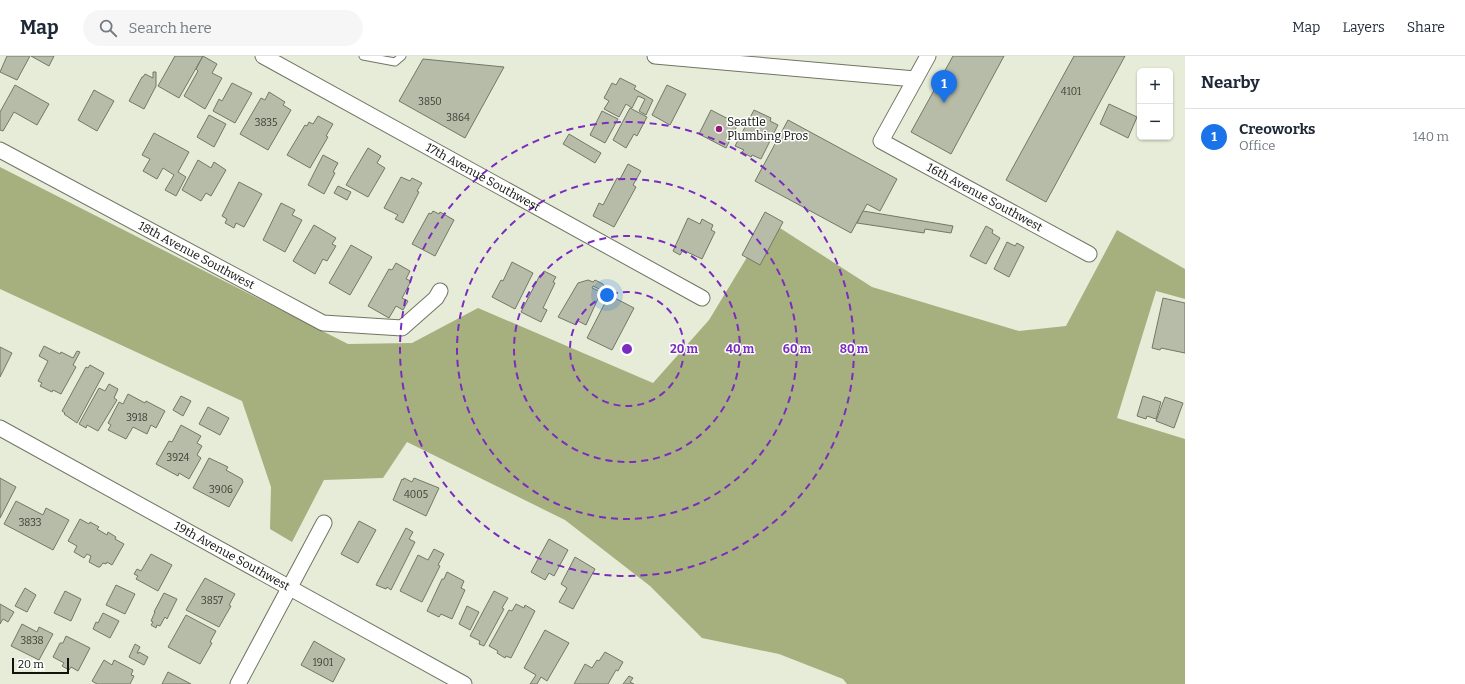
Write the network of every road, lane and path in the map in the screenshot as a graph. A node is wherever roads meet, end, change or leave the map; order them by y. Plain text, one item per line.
1 (263, 56) edge
2 (363, 56) edge
3 (402, 56) edge
4 (655, 56) edge
5 (928, 56) edge
6 (915, 79) junction
7 (0, 150) edge
8 (1088, 254) dead end
9 (440, 291) dead end
10 (702, 298) dead end
11 (0, 428) edge
12 (324, 523) dead end
13 (290, 588) junction
14 (238, 684) edge
15 (464, 684) edge

1 - 10 street, 17th Avenue Southwest
2 - 3 lane
4 - 6 street
5 - 6 street
6 - 8 street, 16th Avenue Southwest
7 - 9 street, 18th Avenue Southwest
11 - 13 street, 19th Avenue Southwest
12 - 13 street
13 - 14 street
13 - 15 street, 19th Avenue Southwest

